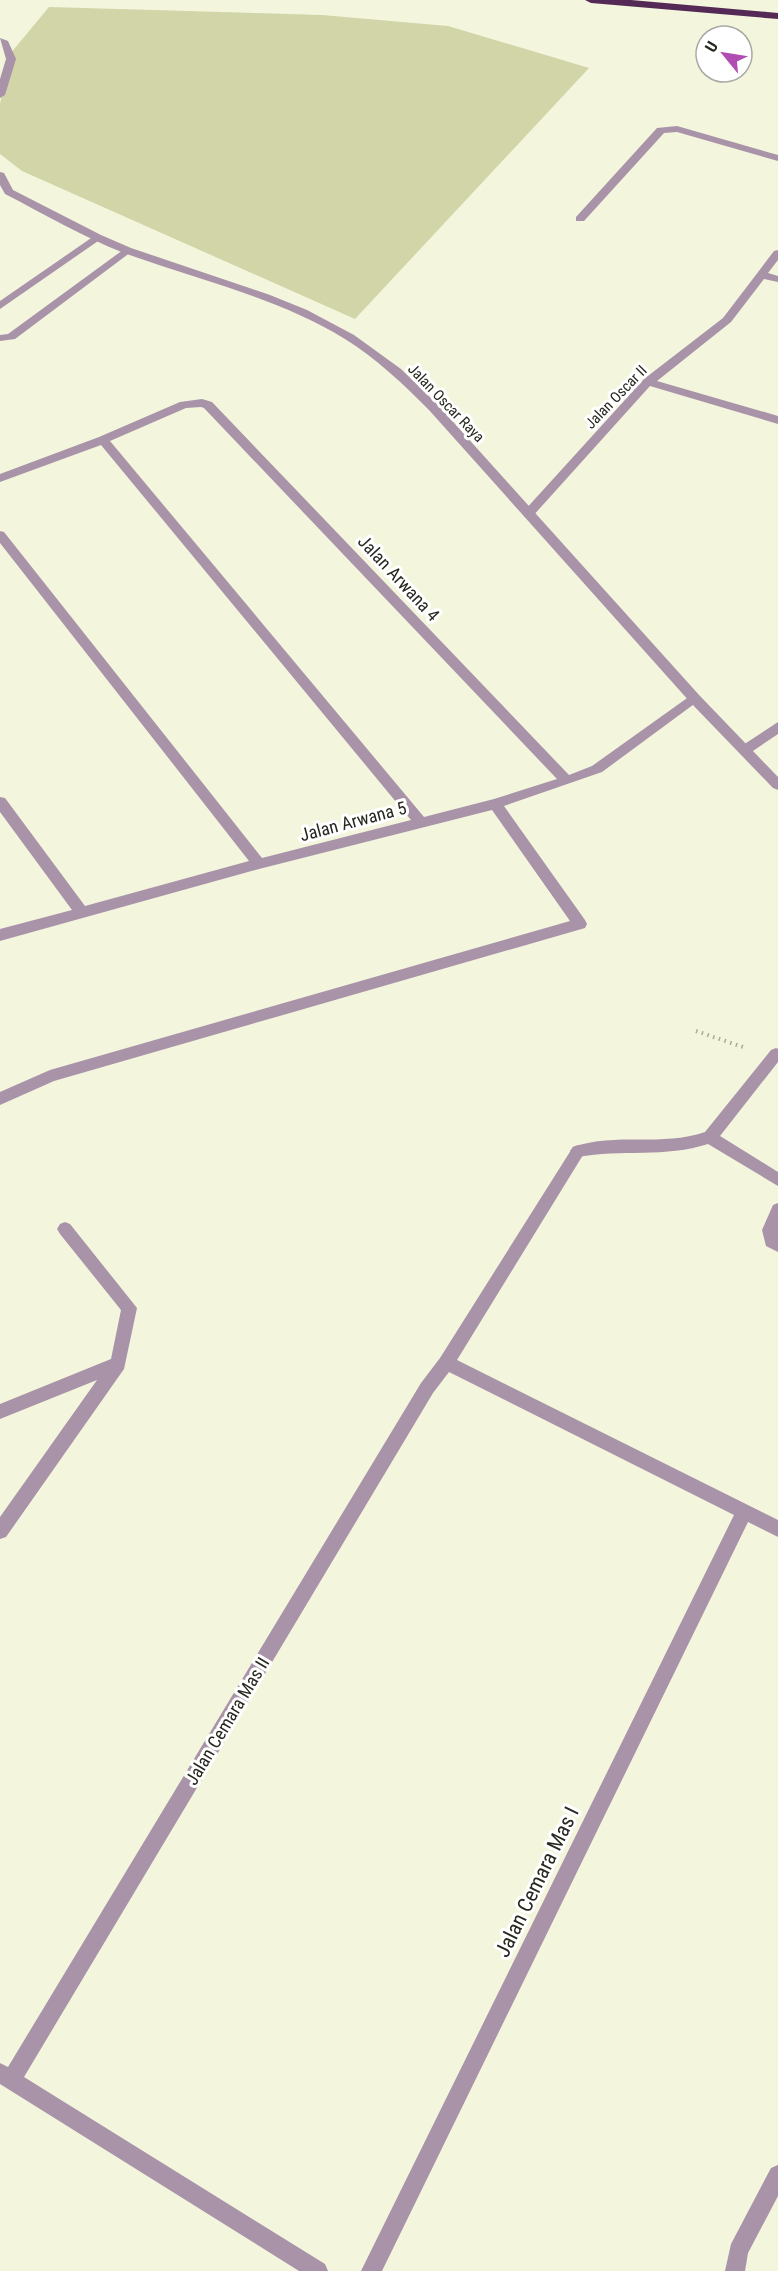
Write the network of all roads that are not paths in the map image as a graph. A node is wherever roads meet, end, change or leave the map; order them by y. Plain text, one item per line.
1 (591, 0) edge
2 (778, 16) edge
3 (0, 41) edge
4 (0, 95) edge
5 (778, 158) edge
6 (0, 175) edge
7 (580, 219) dead end
8 (97, 237) junction
9 (127, 250) junction
10 (778, 253) edge
11 (762, 275) junction
12 (778, 279) edge
13 (0, 306) edge
14 (0, 338) edge
15 (648, 382) junction
16 (778, 420) edge
17 (103, 440) junction
18 (0, 478) edge
19 (528, 514) junction
20 (0, 534) edge
21 (695, 699) junction
22 (778, 727) edge
23 (745, 750) junction
24 (567, 781) junction
25 (778, 785) edge
26 (0, 802) edge
27 (495, 804) junction
28 (420, 822) junction
29 (259, 864) junction
30 (81, 912) junction
31 (0, 935) edge
32 (776, 1054) road end
33 (0, 1099) edge
34 (710, 1137) junction
35 (778, 1180) edge
36 (778, 1210) edge
37 (66, 1228) dead end
38 (778, 1245) edge
39 (446, 1363) junction
40 (118, 1364) junction
41 (0, 1412) edge
42 (744, 1512) junction
43 (778, 1529) edge
44 (0, 1531) edge
45 (6, 2077) edge
46 (778, 2175) edge
47 (318, 2271) edge
48 (371, 2271) edge
49 (735, 2271) edge

1 - 2 highway
3 - 4 street
5 - 7 street
6 - 8 street, Jalan Oscar Raya
8 - 9 street, Jalan Oscar Raya
8 - 13 street
9 - 14 street
9 - 19 street, Jalan Oscar Raya
10 - 11 street, Jalan Oscar II
11 - 12 street
11 - 15 street, Jalan Oscar II
15 - 16 street
15 - 19 street, Jalan Oscar II
17 - 18 street
17 - 24 street, Jalan Arwana 4
17 - 28 street
19 - 21 street, Jalan Oscar Raya
20 - 29 street
21 - 23 street, Jalan Oscar Raya
21 - 24 street, Jalan Arwana 5
22 - 23 street
23 - 25 street, Jalan Oscar Raya
24 - 27 street, Jalan Arwana 5
26 - 30 street
27 - 28 street, Jalan Arwana 5
27 - 33 street
28 - 29 street, Jalan Arwana 5
29 - 30 street, Jalan Arwana 5
30 - 31 street, Jalan Arwana 5
32 - 34 street
34 - 35 street
34 - 39 street, Jalan Cemara Mas II
36 - 38 street
37 - 40 street
39 - 42 street
39 - 45 street, Jalan Cemara Mas II
40 - 41 street
40 - 44 street
42 - 43 street
42 - 48 street, Jalan Cemara Mas I
45 - 47 street
46 - 49 street

